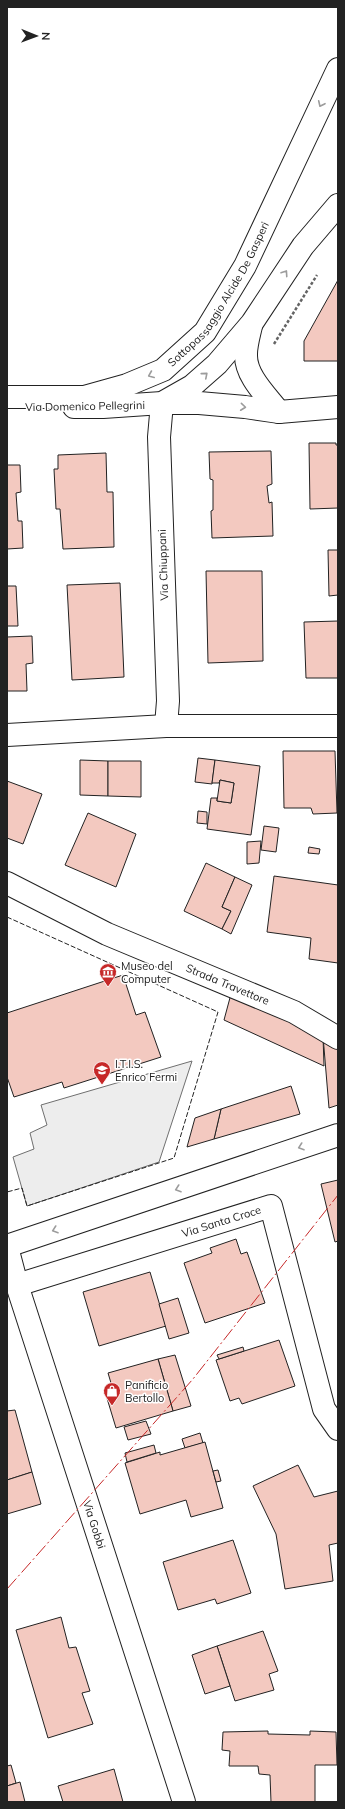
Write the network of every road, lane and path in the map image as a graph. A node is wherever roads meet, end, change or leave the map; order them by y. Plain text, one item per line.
1 (338, 68) edge
2 (338, 205) edge
3 (317, 275) dead end
4 (252, 324) junction
5 (271, 349) dead end
6 (7, 397) edge
7 (162, 404) junction
8 (7, 407) edge
9 (338, 407) edge
10 (279, 412) junction
11 (166, 726) junction
12 (338, 726) edge
13 (7, 735) edge
14 (7, 883) edge
15 (338, 1038) edge
16 (338, 1134) edge
17 (7, 1247) edge
18 (17, 1285) junction
19 (338, 1429) edge
20 (184, 1802) edge

1 -> 6 street, Sottopassaggio Alcide De Gasperi
4 -> 2 street, Via Domenico Pellegrini
3 - 5 path
7 -> 4 street, Via Domenico Pellegrini
4 - 10 street, Via Domenico Pellegrini
7 - 8 street, Via Domenico Pellegrini
7 -> 10 street, Via Domenico Pellegrini
7 - 11 street, Via Chiuppani
9 - 10 street, Via Domenico Pellegrini
11 - 12 street
11 - 13 street
14 - 15 street, Strada Travettore
16 -> 17 street
17 - 18 street, Via Gobbi
18 - 19 street, Via Santa Croce
18 - 20 street, Via Gobbi

